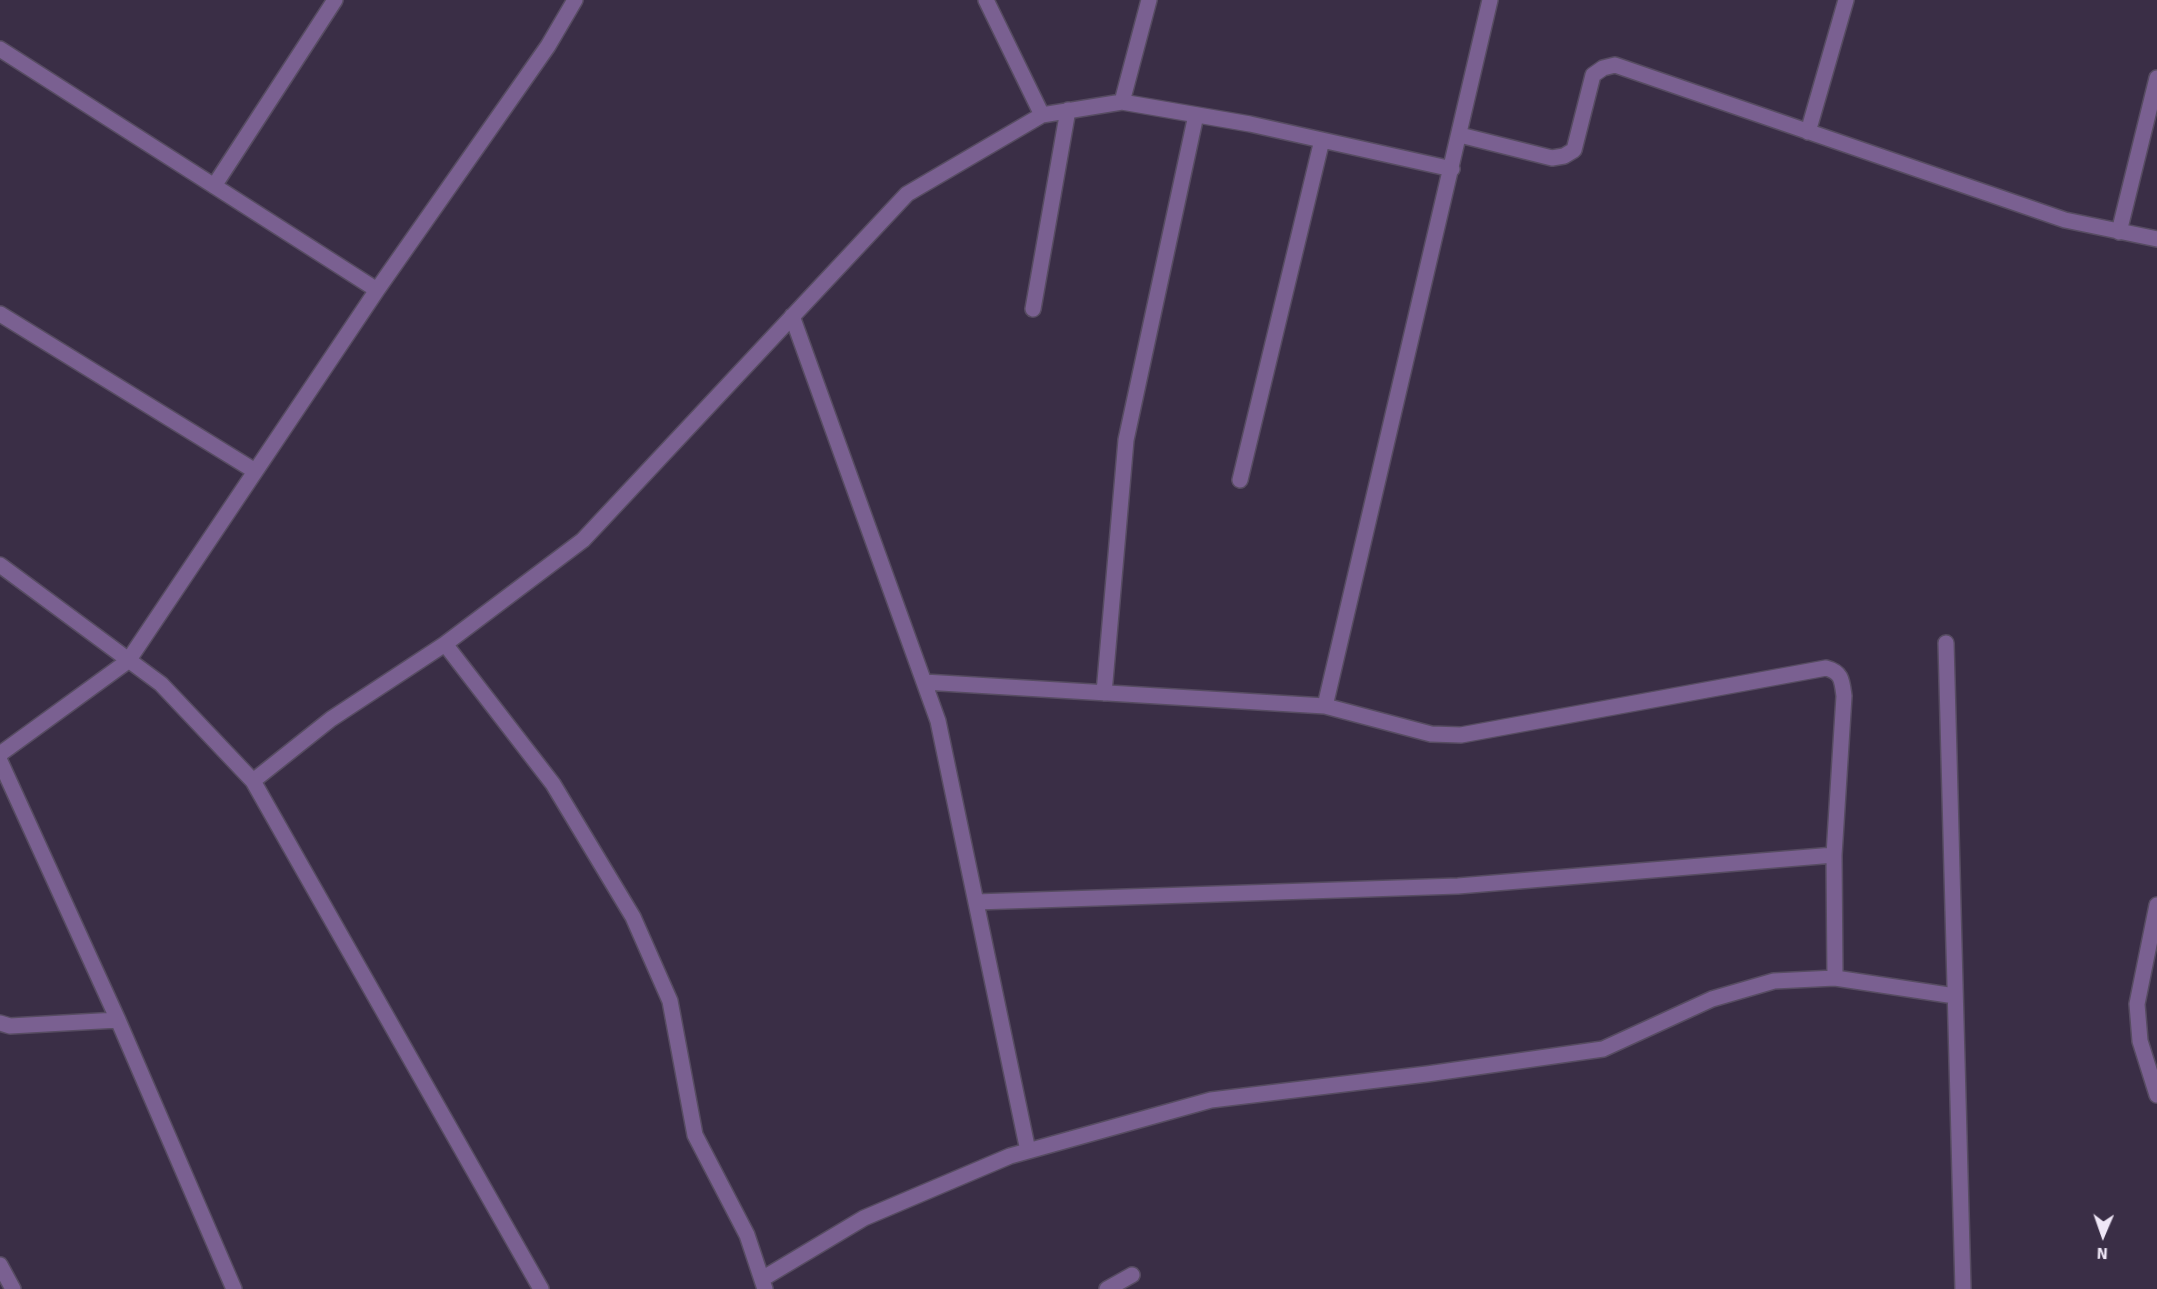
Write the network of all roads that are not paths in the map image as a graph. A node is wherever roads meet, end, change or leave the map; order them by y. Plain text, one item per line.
1 (335, 0) edge
2 (575, 0) edge
3 (986, 0) edge
4 (1149, 0) edge
5 (1490, 0) edge
6 (1846, 0) edge
7 (0, 49) edge
8 (2157, 78) edge
9 (1122, 102) junction
10 (1068, 110) junction
11 (1042, 115) junction
12 (1196, 115) junction
13 (1808, 132) junction
14 (1460, 135) junction
15 (1322, 140) junction
16 (1452, 169) junction
17 (214, 186) junction
18 (2119, 232) junction
19 (2157, 239) edge
20 (377, 290) junction
21 (1033, 309) dead end
22 (0, 314) edge
23 (792, 316) junction
24 (255, 471) junction
25 (1240, 480) dead end
26 (0, 566) edge
27 (1946, 643) dead end
28 (445, 644) junction
29 (128, 661) junction
30 (924, 682) junction
31 (1104, 693) junction
32 (1325, 706) junction
33 (0, 754) edge
34 (0, 760) edge
35 (253, 781) junction
36 (5, 785) edge
37 (1834, 855) junction
38 (976, 902) junction
39 (2157, 905) edge
40 (1835, 978) junction
41 (1956, 996) junction
42 (118, 1020) junction
43 (0, 1023) edge
44 (2157, 1095) edge
45 (1028, 1151) junction
46 (0, 1265) edge
47 (1132, 1275) dead end
48 (763, 1284) edge
49 (13, 1289) edge
50 (234, 1289) edge
51 (541, 1289) edge
52 (1107, 1289) edge
53 (1963, 1289) edge

1 - 17 street
2 - 20 street
3 - 11 street
4 - 9 street
5 - 14 street
6 - 13 street
7 - 17 street
8 - 18 street
9 - 10 street
9 - 12 street
10 - 11 street
10 - 21 street
11 - 23 street
12 - 15 street
12 - 31 street
13 - 14 street
13 - 18 street
14 - 16 street
15 - 16 street
15 - 25 street
16 - 32 street
17 - 20 street
18 - 19 street
20 - 24 street
22 - 24 street
23 - 28 street
23 - 30 street
24 - 29 street
26 - 29 street
27 - 41 street
28 - 35 street
28 - 48 street
29 - 33 street
29 - 35 street
30 - 31 street
30 - 38 street
31 - 32 street
32 - 37 street
34 - 36 street
35 - 51 street
36 - 42 street
37 - 38 street
37 - 40 street
38 - 45 street
39 - 44 street
40 - 41 street
40 - 45 street
41 - 53 street
42 - 43 street
42 - 50 street
45 - 48 street
46 - 49 street
47 - 52 street

